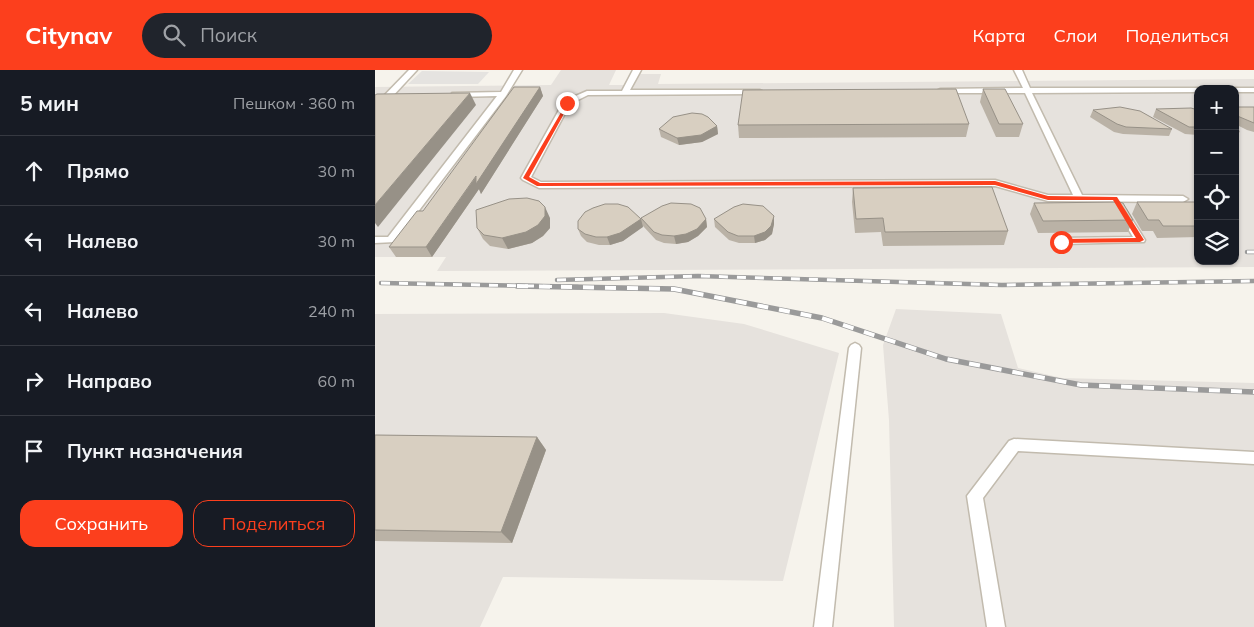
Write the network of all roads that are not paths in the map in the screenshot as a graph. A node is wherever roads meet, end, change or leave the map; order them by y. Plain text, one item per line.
1 (413, 70) edge
2 (518, 70) edge
3 (637, 70) edge
4 (1018, 70) edge
5 (1194, 90) edge
6 (1239, 90) edge
7 (1254, 90) edge
8 (1028, 91) junction
9 (625, 92) junction
10 (773, 92) edge
11 (930, 92) edge
12 (503, 94) junction
13 (399, 95) edge
14 (446, 95) edge
15 (375, 96) edge
16 (389, 96) junction
17 (375, 110) edge
18 (1079, 198) junction
19 (1115, 198) junction
20 (1183, 198) dead end
21 (375, 240) edge
22 (1061, 242) dead end
23 (855, 348) dead end
24 (1254, 458) edge
25 (823, 627) edge
26 (996, 627) edge

1 - 16 lane
2 - 12 lane
3 - 9 lane
4 - 8 lane
5 - 8 lane
6 - 7 lane
8 - 11 lane
8 - 18 lane
9 - 10 lane
9 - 18 lane
12 - 14 lane
12 - 21 lane
13 - 16 lane
15 - 16 lane
16 - 17 lane
18 - 19 lane
19 - 20 lane
19 - 22 lane
23 - 25 lane
24 - 26 lane

